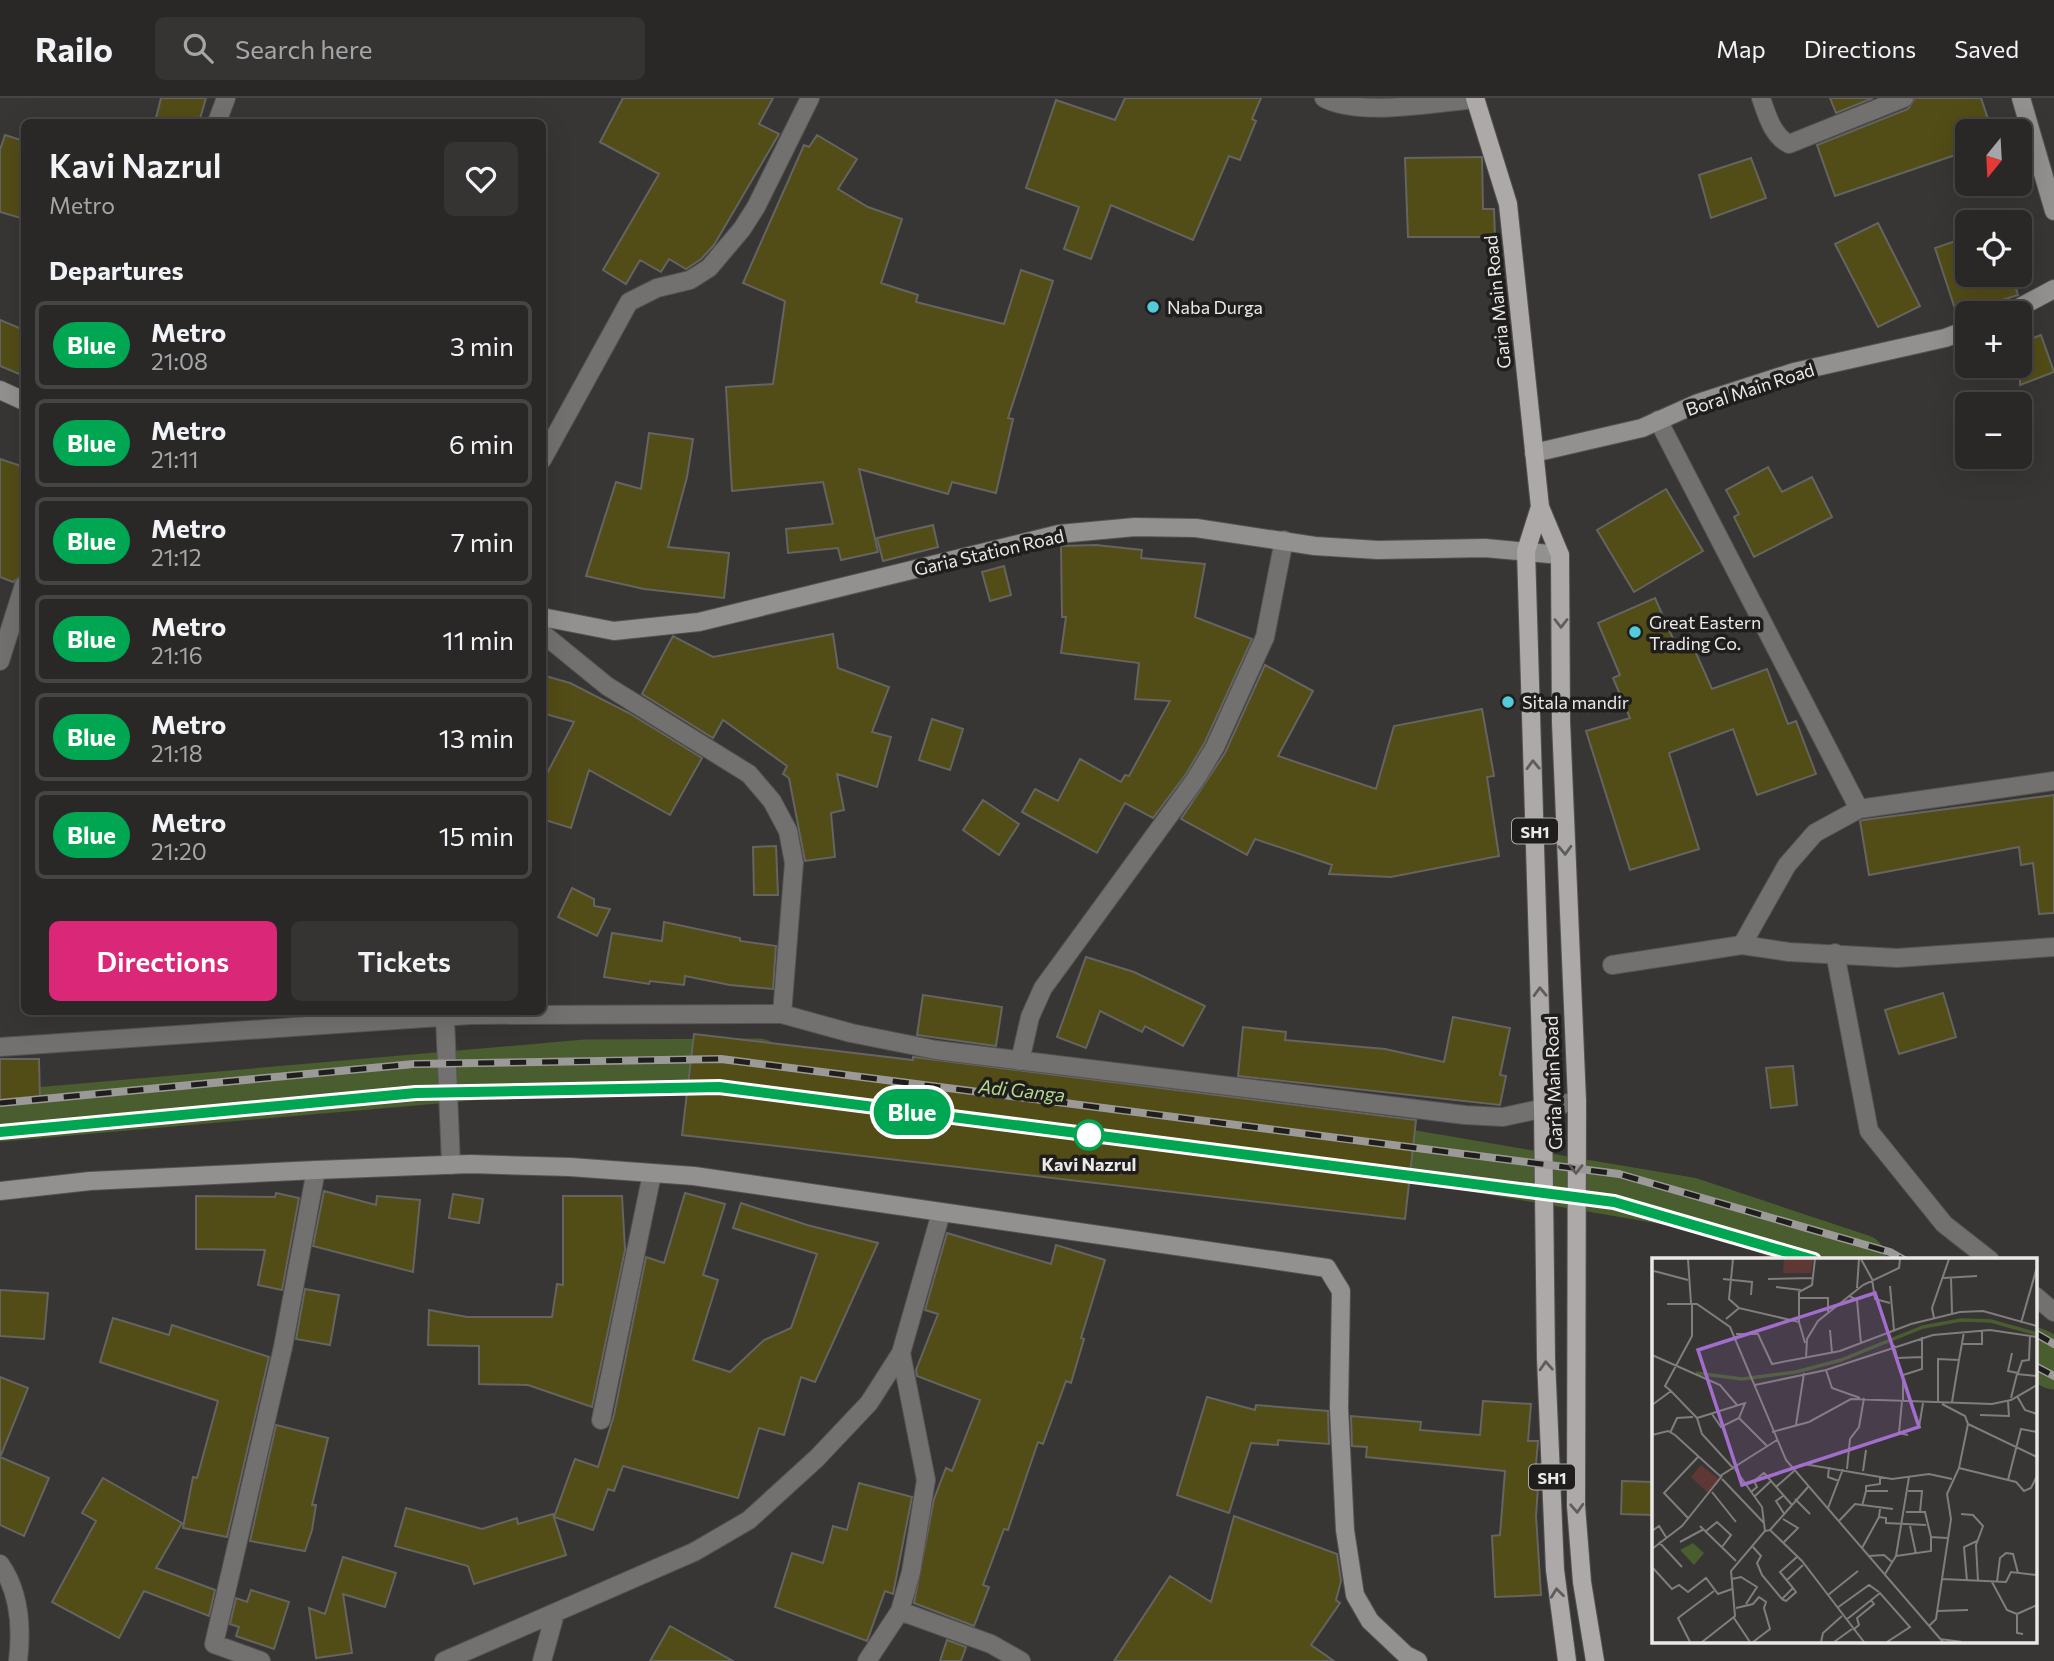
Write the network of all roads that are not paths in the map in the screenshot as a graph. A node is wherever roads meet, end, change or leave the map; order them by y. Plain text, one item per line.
1 (810, 98) edge
2 (1324, 98) edge
3 (1475, 98) edge
4 (1760, 98) edge
5 (1904, 98) edge
6 (2021, 98) edge
7 (228, 99) edge
8 (218, 119) edge
9 (2054, 211) edge
10 (2054, 289) edge
11 (2031, 301) edge
12 (1955, 334) edge
13 (0, 390) edge
14 (21, 400) edge
15 (1658, 420) junction
16 (546, 453) edge
17 (1534, 453) junction
18 (1541, 507) junction
19 (1284, 540) junction
20 (1526, 551) junction
21 (1560, 555) junction
22 (21, 595) edge
23 (546, 618) edge
24 (546, 636) edge
25 (0, 661) edge
26 (2054, 781) edge
27 (1859, 809) junction
28 (1742, 945) junction
29 (2054, 947) edge
30 (1835, 953) junction
31 (1612, 965) dead end
32 (782, 1014) junction
33 (445, 1017) junction
34 (0, 1047) edge
35 (1020, 1060) junction
36 (1577, 1101) junction
37 (1543, 1110) junction
38 (451, 1165) junction
39 (316, 1170) junction
40 (652, 1174) junction
41 (0, 1191) edge
42 (942, 1213) junction
43 (1987, 1258) edge
44 (2036, 1297) edge
45 (2054, 1312) edge
46 (901, 1353) junction
47 (601, 1420) dead end
48 (0, 1564) edge
49 (900, 1611) junction
50 (555, 1614) junction
51 (19, 1661) edge
52 (261, 1661) edge
53 (444, 1661) edge
54 (542, 1661) edge
55 (867, 1661) edge
56 (1021, 1661) edge
57 (1418, 1661) edge
58 (1567, 1661) edge
59 (1595, 1661) edge

1 - 16 street
2 - 3 street
3 - 17 main road, Garia Main Road / SH1
4 - 5 street
6 - 9 street
7 - 8 street
10 - 11 street
12 - 15 street, Boral Main Road
13 - 14 street
15 - 17 street, Boral Main Road
15 - 27 street
17 - 18 main road, Garia Main Road / SH1
18 - 20 main road, Garia Main Road / SH1
18 - 21 main road, Garia Main Road / SH1
19 - 20 street, Garia Station Road
19 - 23 street, Garia Station Road
19 - 35 street
20 - 21 street, Garia Station Road
37 -> 20 main road, Garia Main Road / SH1
21 -> 36 main road, Garia Main Road / SH1
22 - 25 street
24 - 32 street
26 - 27 street
27 - 28 street
28 - 30 street
28 - 31 street
29 - 30 street
30 - 43 street
32 - 33 street
32 - 35 street
33 - 34 street
33 - 38 street
35 - 37 street
36 - 37 street
36 -> 59 main road, Garia Main Road / SH1
58 -> 37 main road, Garia Main Road / SH1
38 - 39 street
38 - 40 street
39 - 41 street
39 - 52 street
40 - 42 street
40 - 47 street
42 - 46 street
42 - 57 street
44 - 45 street
46 - 49 street
46 - 50 street
48 - 51 street
49 - 55 street
49 - 56 street
50 - 53 street
50 - 54 street

